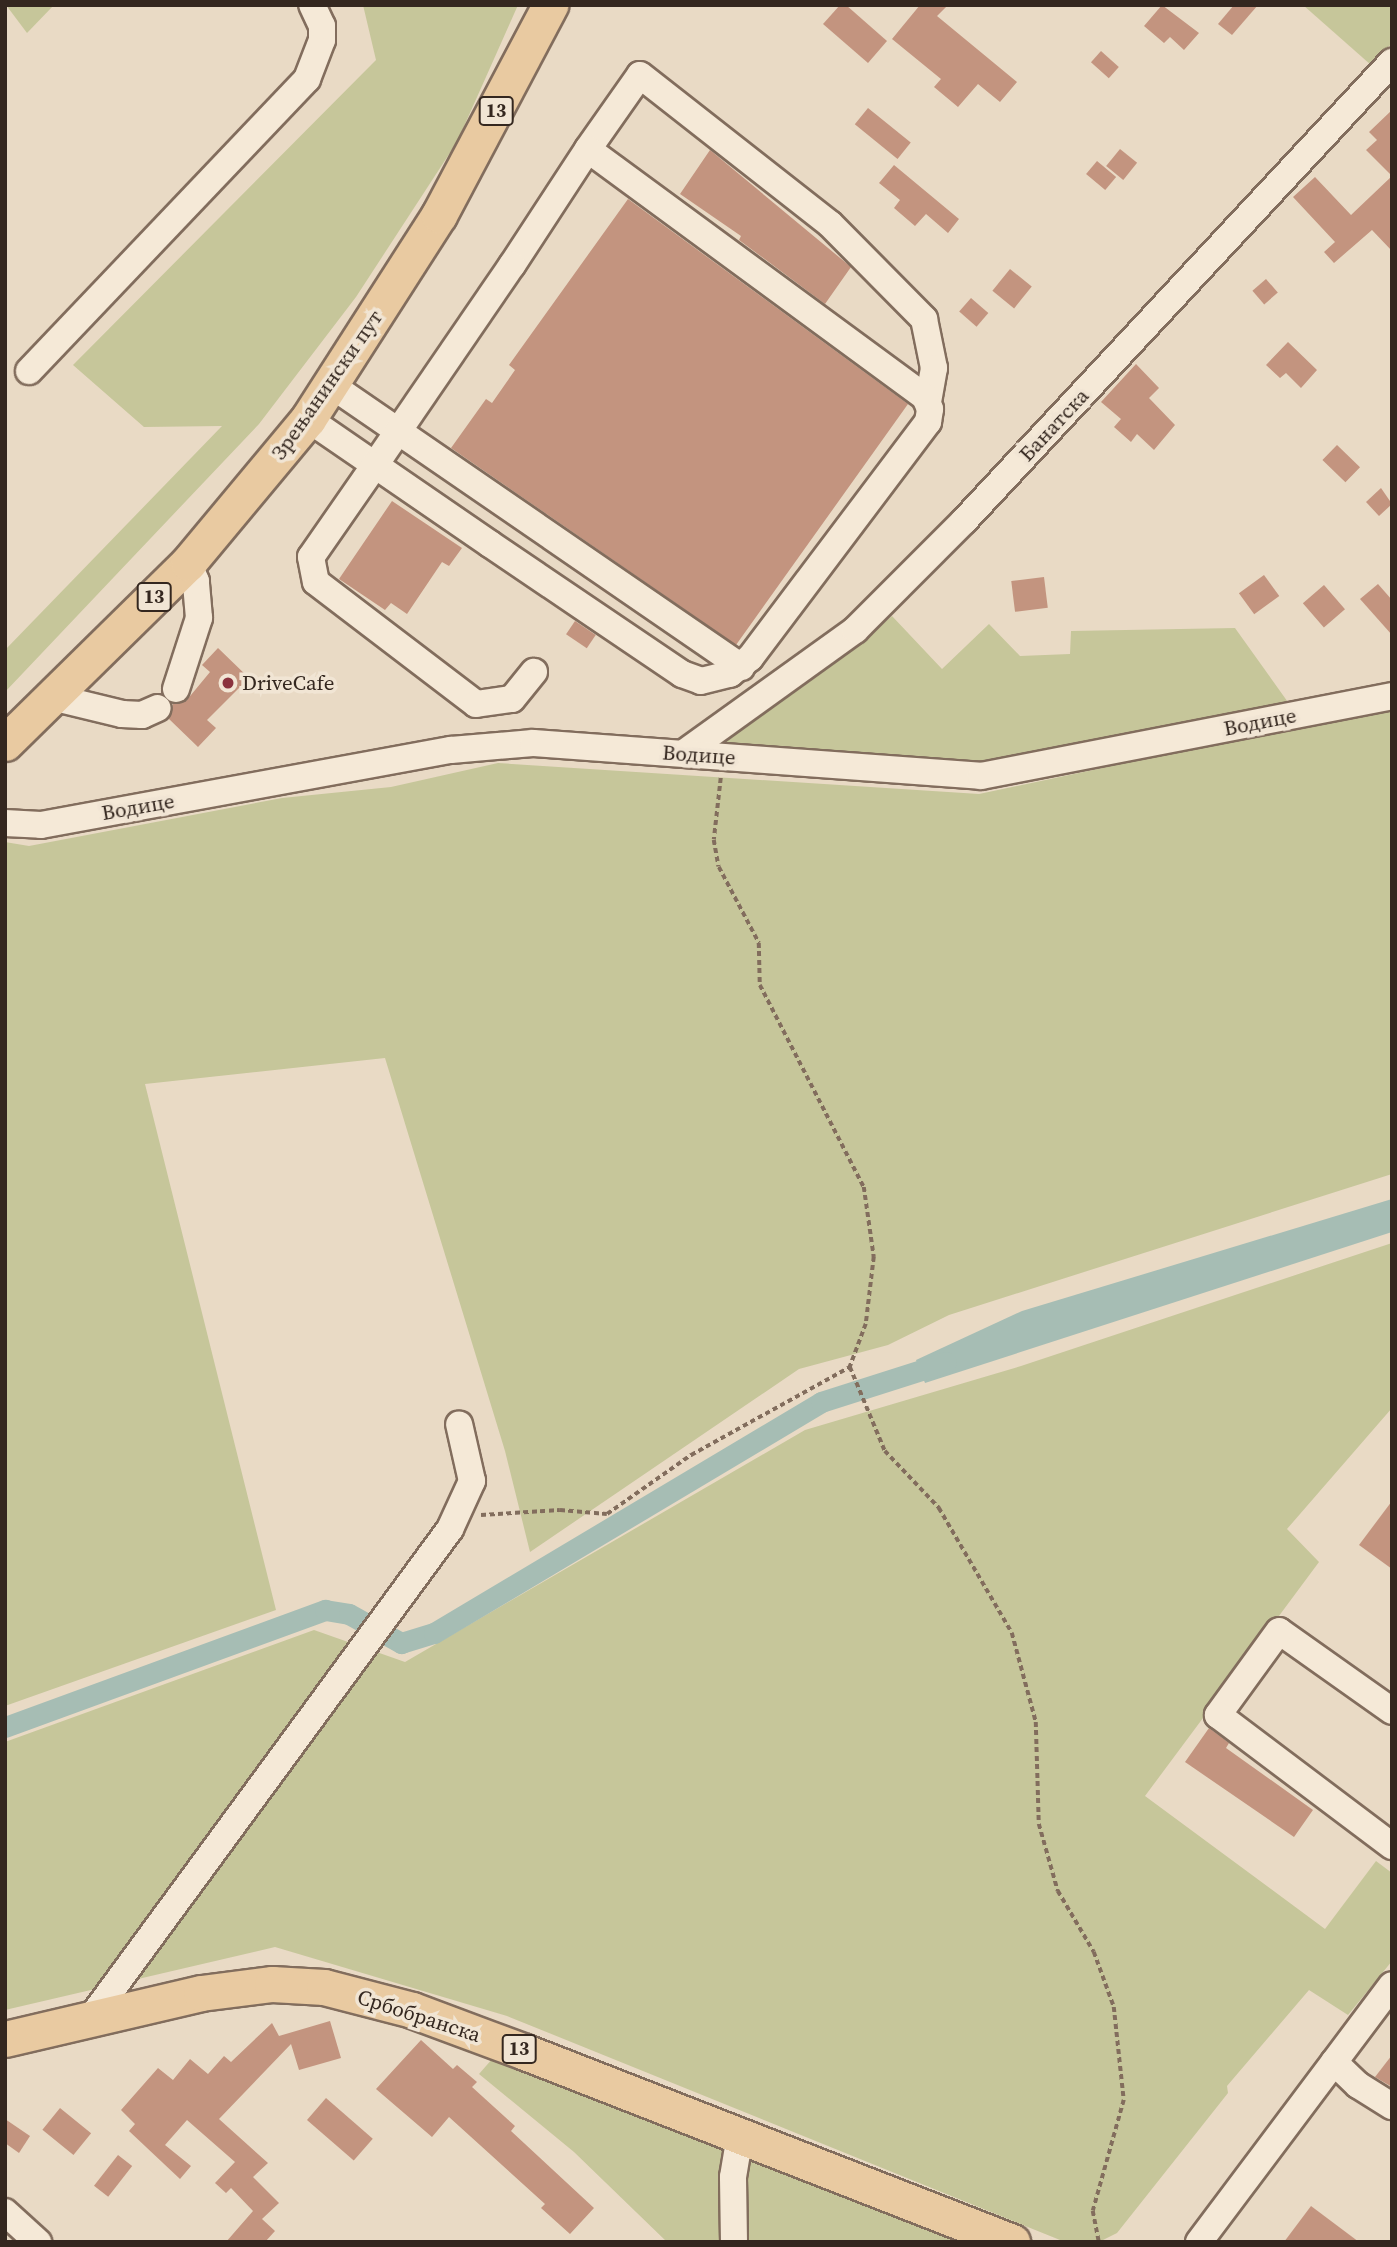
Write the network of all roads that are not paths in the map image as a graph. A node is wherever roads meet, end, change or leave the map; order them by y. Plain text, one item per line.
1 (312, 5) edge
2 (550, 5) edge
3 (1392, 62) edge
4 (588, 149) junction
5 (29, 371) dead end
6 (331, 385) junction
7 (928, 402) junction
8 (308, 419) junction
9 (398, 432) junction
10 (376, 465) junction
11 (512, 511) junction
12 (490, 544) junction
13 (188, 563) junction
14 (741, 667) junction
15 (534, 672) dead end
16 (1392, 696) edge
17 (56, 698) junction
18 (5, 743) edge
19 (684, 753) junction
20 (5, 823) edge
21 (459, 1424) dead end
22 (1392, 1711) edge
23 (1392, 1846) edge
24 (1392, 1984) edge
25 (91, 2018) junction
26 (5, 2039) edge
27 (1334, 2062) junction
28 (1392, 2106) edge
29 (740, 2135) junction
30 (5, 2212) edge
31 (38, 2242) edge
32 (734, 2242) edge
33 (1012, 2242) edge
34 (1199, 2242) edge

1 - 5 street
2 - 6 main road, Зрењанински пут / 13
3 - 19 street, Банатска
4 - 7 street
4 - 7 street
4 - 9 street
6 - 8 main road, Зрењанински пут / 13
6 - 9 street
7 - 14 street
8 - 10 street
8 - 13 main road, Зрењанински пут / 13
9 - 10 street
9 - 11 street
10 - 12 street
10 - 15 street
11 - 12 street
11 - 14 street
12 - 14 street
13 - 17 main road, Зрењанински пут / 13
13 - 17 street
16 - 19 street, Водице
17 - 18 main road, Зрењанински пут / 13
19 - 20 street, Водице
21 - 25 street
22 - 23 street
24 - 27 street
25 - 26 main road, Србобранска / 13
25 - 29 main road, Србобранска / 13
27 - 28 street
27 - 34 street
29 - 32 street
29 - 33 main road, Србобранска / 13
30 - 31 street

